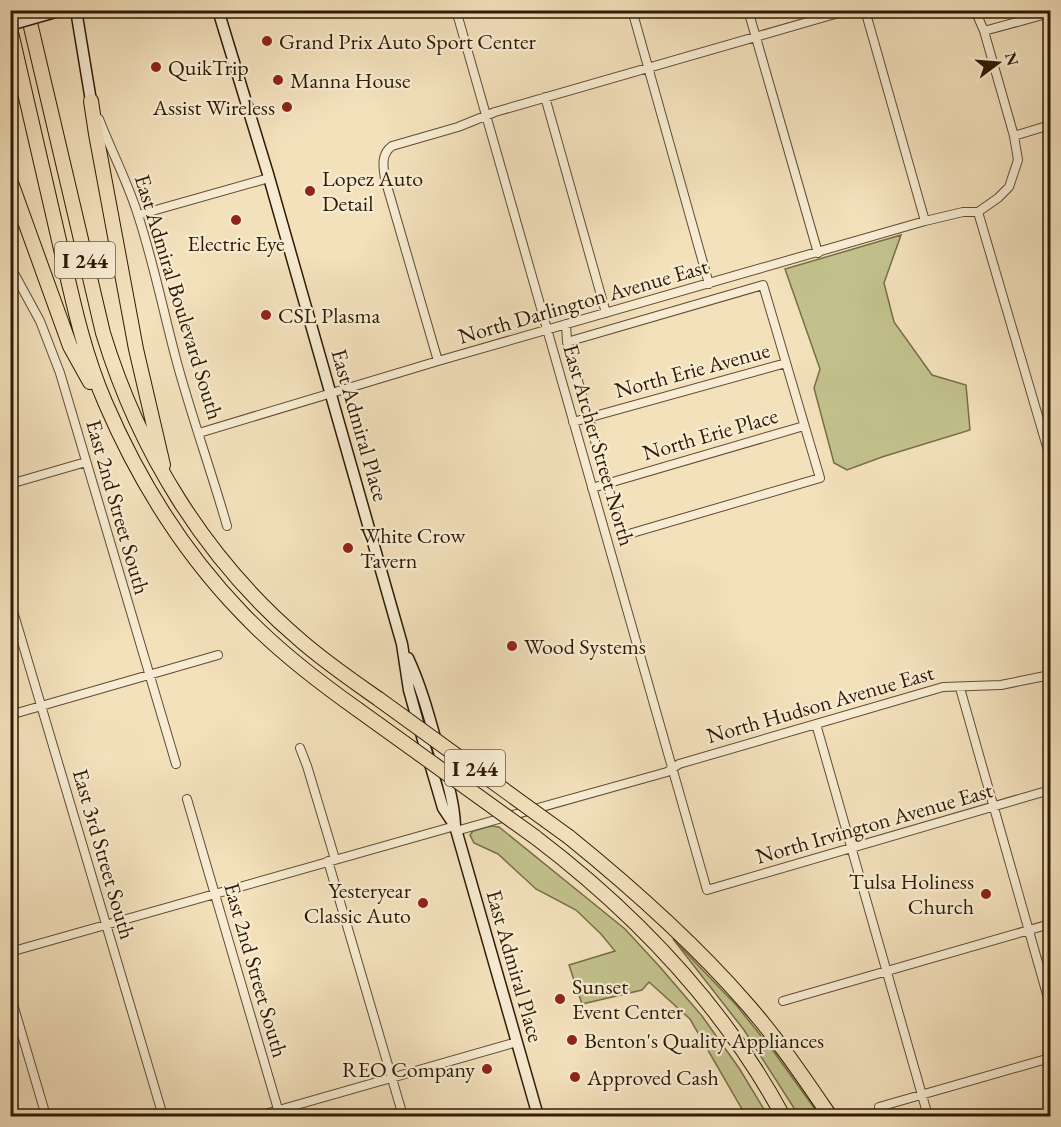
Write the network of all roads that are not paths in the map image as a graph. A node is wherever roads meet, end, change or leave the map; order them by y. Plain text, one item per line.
1 (27, 10) edge
2 (76, 10) edge
3 (218, 10) edge
4 (456, 10) edge
5 (632, 10) edge
6 (748, 10) edge
7 (849, 10) edge
8 (865, 10) edge
9 (975, 10) edge
10 (60, 11) edge
11 (1050, 13) edge
12 (10, 27) edge
13 (984, 31) junction
14 (756, 37) junction
15 (648, 67) junction
16 (545, 98) junction
17 (91, 101) junction
18 (486, 116) junction
19 (1050, 125) edge
20 (1014, 136) junction
21 (269, 178) junction
22 (10, 180) edge
23 (978, 212) junction
24 (138, 215) junction
25 (925, 222) junction
26 (818, 253) junction
27 (10, 266) edge
28 (709, 284) junction
29 (606, 313) junction
30 (566, 324) junction
31 (547, 330) junction
32 (567, 342) junction
33 (438, 361) junction
34 (786, 363) junction
35 (331, 393) junction
36 (588, 417) junction
37 (573, 422) junction
38 (804, 426) junction
39 (119, 433) junction
40 (199, 433) junction
41 (1047, 434) edge
42 (1050, 457) edge
43 (86, 462) junction
44 (167, 482) junction
45 (606, 483) junction
46 (10, 484) edge
47 (592, 488) junction
48 (228, 526) dead end
49 (10, 601) edge
50 (218, 655) dead end
51 (150, 675) junction
52 (1050, 675) edge
53 (960, 687) junction
54 (42, 706) junction
55 (10, 715) edge
56 (816, 724) junction
57 (300, 748) dead end
58 (176, 765) dead end
59 (673, 768) junction
60 (1050, 790) edge
61 (187, 800) dead end
62 (994, 807) junction
63 (455, 828) junction
64 (852, 848) junction
65 (331, 860) junction
66 (707, 890) joint
67 (214, 894) junction
68 (1050, 924) edge
69 (107, 925) junction
70 (1029, 930) junction
71 (10, 952) edge
72 (885, 972) junction
73 (10, 994) edge
74 (783, 1001) dead end
75 (1050, 1005) edge
76 (517, 1042) junction
77 (1050, 1058) edge
78 (392, 1079) junction
79 (921, 1095) junction
80 (879, 1107) dead end
81 (279, 1114) edge
82 (46, 1116) edge
83 (164, 1116) edge
84 (258, 1116) edge
85 (403, 1116) edge
86 (538, 1116) edge
87 (783, 1116) edge
88 (830, 1116) edge
89 (928, 1116) edge

1 - 44 highway, I 244
2 - 17 main road, East Admiral Boulevard South
3 - 21 main road, East Admiral Place
4 - 18 street, East Archer Street North
5 - 15 street
6 - 14 street
7 - 14 street
8 - 25 street
9 - 13 street
10 - 12 main road, bridge
11 - 13 street
12 - 39 highway, I 244
13 - 20 street
14 - 15 street
14 - 26 street
15 - 16 street
15 - 28 street
16 - 18 street
16 - 29 street
17 - 24 street, East Admiral Boulevard South
17 - 44 highway
18 - 31 street, East Archer Street North
18 - 33 street
19 - 20 street
20 - 23 street
21 - 24 street
21 - 35 main road, East Admiral Place
22 - 39 highway
23 - 25 street, North Darlington Avenue East
23 - 41 street
24 - 40 street, East Admiral Boulevard South
25 - 26 street, North Darlington Avenue East
26 - 28 street, North Darlington Avenue East
27 - 43 street, East 2nd Street South
28 - 29 street, North Darlington Avenue East
29 - 30 street, North Darlington Avenue East
30 - 31 street, North Darlington Avenue East
30 - 32 street, East Archer Street North
31 - 33 street, North Darlington Avenue East
31 - 37 street, East Archer Street North
32 - 34 street, North Darlington Avenue East
32 - 36 street, East Archer Street North
33 - 35 street, North Darlington Avenue East
34 - 36 street, North Erie Avenue
34 - 38 street
35 - 40 street, North Darlington Avenue East
35 - 63 main road, East Admiral Place
36 - 37 street, North Erie Avenue
36 - 45 street, East Archer Street North
37 - 47 street, East Archer Street North
38 - 45 street, North Erie Place
38 - 45 street, East Archer Street North
39 - 87 highway, I 244, bridge
40 - 48 street, East Admiral Boulevard South
41 - 42 street
43 - 46 street
43 - 51 street, East 2nd Street South
44 - 88 highway, I 244, bridge
45 - 47 street, North Erie Place
47 - 59 street, East Archer Street North
49 - 54 street, East 3rd Street South
50 - 51 street
51 - 54 street
51 - 58 street, East 2nd Street South
52 - 53 street, North Hudson Avenue East
53 - 56 street, North Hudson Avenue East
53 - 62 street
54 - 55 street
54 - 69 street, East 3rd Street South
56 - 59 street, North Hudson Avenue East
56 - 64 street
57 - 65 street
59 - 63 street, North Hudson Avenue East
59 - 66 street, East Archer Street North
60 - 62 street, North Irvington Avenue East
61 - 67 street, East 2nd Street South
62 - 64 street, North Irvington Avenue East
62 - 70 street
63 - 65 street
63 - 76 main road, East Admiral Place
64 - 66 street, North Irvington Avenue East
64 - 72 street
65 - 67 street
65 - 78 street
67 - 69 street
67 - 81 street, East 2nd Street South
68 - 70 street
69 - 71 street
69 - 83 street, East 3rd Street South
70 - 72 street
70 - 75 street
72 - 74 street
72 - 79 street
73 - 82 street
76 - 78 street
76 - 86 main road, East Admiral Place
77 - 79 street
78 - 81 street
78 - 85 street
79 - 80 street
79 - 89 street
81 - 84 street

